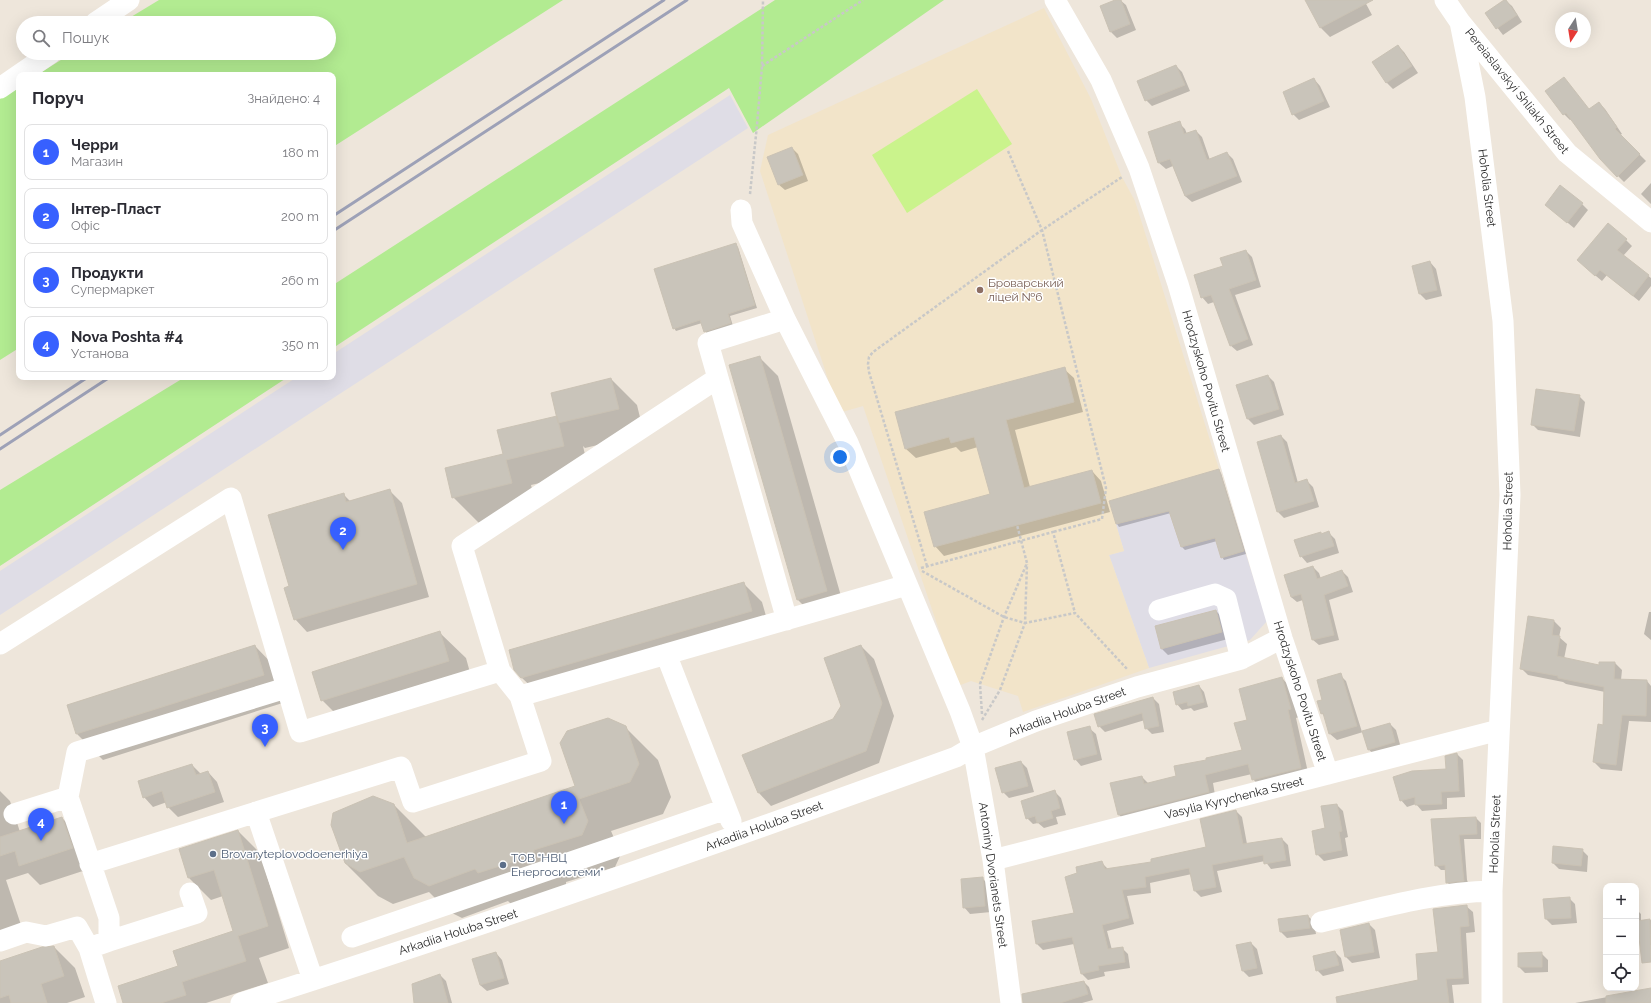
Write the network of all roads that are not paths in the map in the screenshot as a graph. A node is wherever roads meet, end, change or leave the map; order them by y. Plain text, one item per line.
1 (128, 0) edge
2 (1055, 0) edge
3 (1445, 0) edge
4 (105, 16) edge
5 (1460, 22) junction
6 (41, 60) edge
7 (23, 72) edge
8 (16, 77) edge
9 (0, 88) edge
10 (741, 210) road end
11 (1651, 222) edge
12 (785, 319) junction
13 (718, 378) junction
14 (907, 585) junction
15 (1159, 610) dead end
16 (787, 620) junction
17 (1282, 638) junction
18 (0, 644) edge
19 (666, 654) junction
20 (1241, 659) junction
21 (500, 671) junction
22 (286, 688) junction
23 (520, 696) junction
24 (1499, 730) junction
25 (973, 747) junction
26 (1328, 774) junction
27 (68, 796) junction
28 (726, 809) junction
29 (256, 812) junction
30 (14, 814) dead end
31 (737, 836) junction
32 (993, 860) junction
33 (90, 864) junction
34 (509, 883) junction
35 (1492, 891) junction
36 (190, 893) dead end
37 (519, 911) junction
38 (1321, 922) dead end
39 (352, 937) dead end
40 (0, 941) edge
41 (109, 941) junction
42 (89, 948) junction
43 (313, 980) junction
44 (106, 1003) edge
45 (240, 1003) edge
46 (1011, 1003) edge
47 (1492, 1003) edge

1 - 4 street
2 - 17 street, Hrodzyskoho Povitu Street
3 - 5 street, Pereiaslavskyi Shliakh Street
5 - 11 street, Pereiaslavskyi Shliakh Street
5 - 24 street, Hoholia Street
6 - 7 street
8 - 9 street
10 - 12 street, Antoniny Dvorianets Street
12 - 13 street
12 - 14 street, Antoniny Dvorianets Street
13 - 16 street
13 - 21 street
14 - 16 street
14 - 25 street, Antoniny Dvorianets Street
15 - 20 street
16 - 19 street
17 - 20 street, Arkadiia Holuba Street
17 - 26 street, Hrodzyskoho Povitu Street
18 - 22 street
19 - 23 street
19 - 28 street
20 - 25 street, Arkadiia Holuba Street
21 - 22 street
21 - 23 street
22 - 27 street
23 - 29 street
24 - 26 street, Vasylia Kyrychenka Street
24 - 35 street, Hoholia Street
25 - 31 street, Arkadiia Holuba Street
25 - 32 street, Antoniny Dvorianets Street
26 - 32 street, Vasylia Kyrychenka Street
27 - 30 street
27 - 33 street
28 - 31 street
28 - 34 street
29 - 33 street
29 - 43 street
31 - 37 street, Arkadiia Holuba Street
32 - 46 street, Antoniny Dvorianets Street
33 - 41 street
34 - 37 street
34 - 39 street
35 - 38 street
35 - 47 street, Hoholia Street
36 - 41 street
37 - 43 street, Arkadiia Holuba Street
40 - 42 street
41 - 42 street
42 - 44 street
43 - 45 street, Arkadiia Holuba Street

